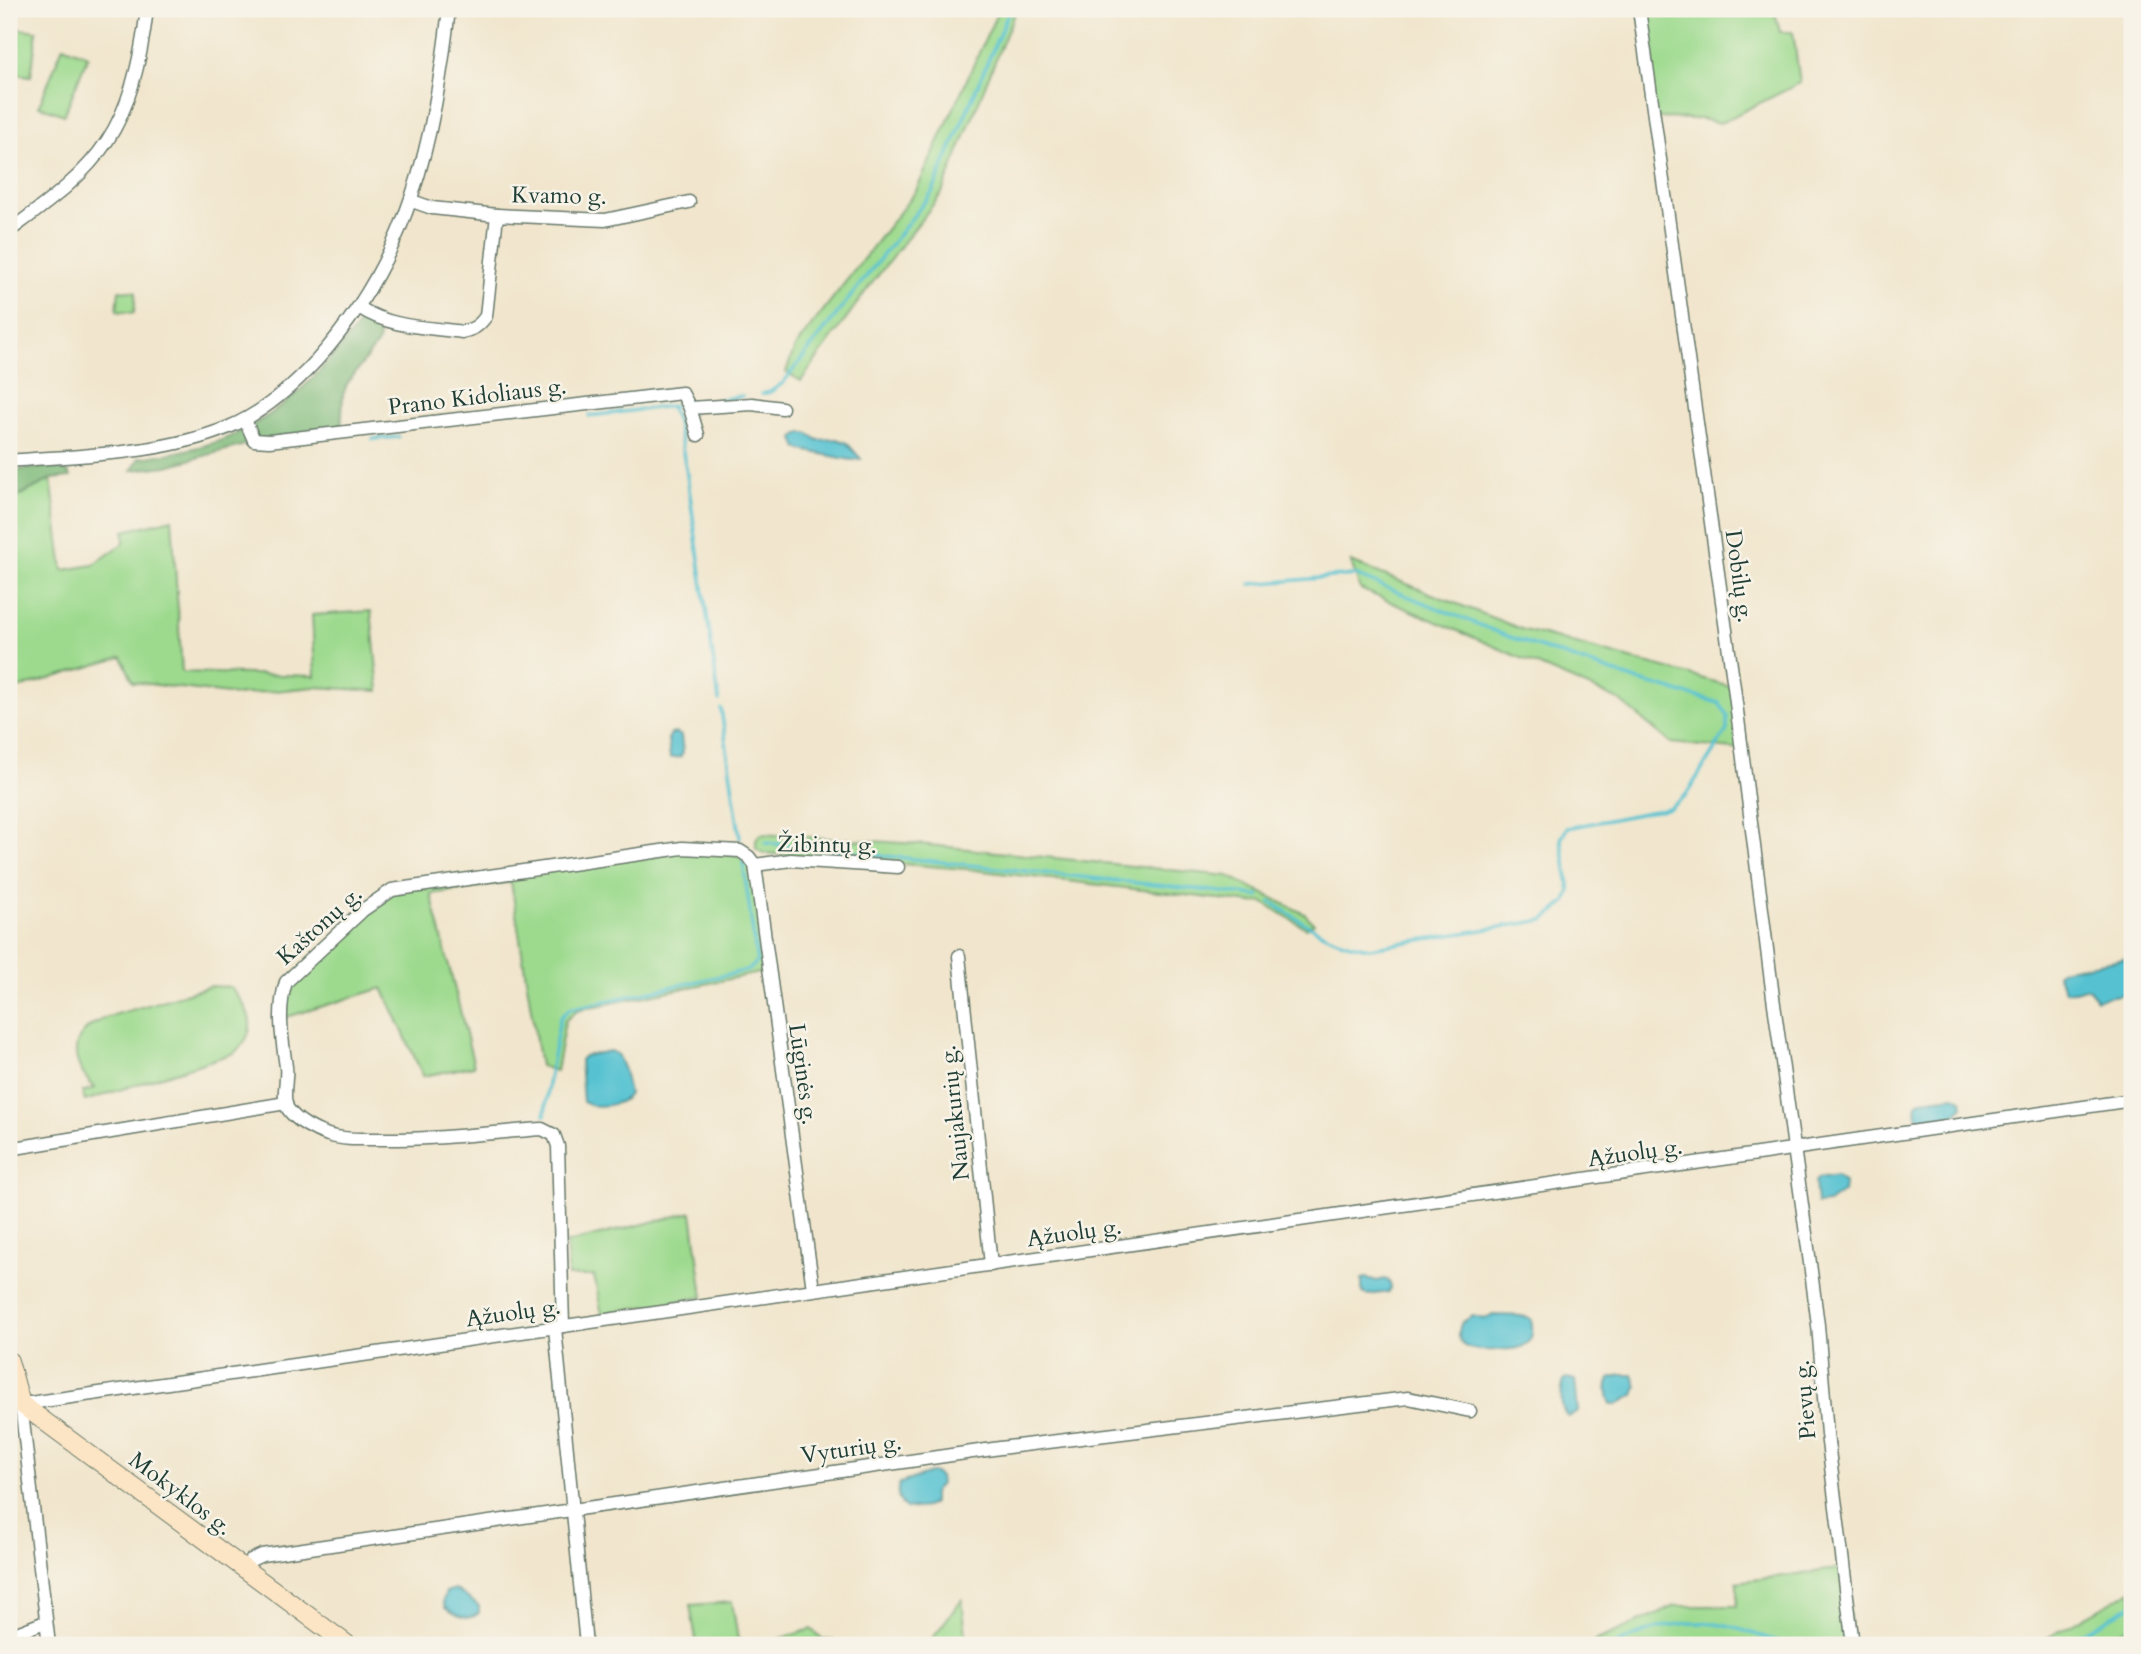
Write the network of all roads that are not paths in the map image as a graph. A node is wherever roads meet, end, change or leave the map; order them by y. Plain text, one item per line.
1 (147, 9) edge
2 (449, 9) edge
3 (1639, 9) edge
4 (412, 201) junction
5 (689, 202) dead end
6 (497, 215) junction
7 (9, 231) edge
8 (360, 308) junction
9 (690, 408) junction
10 (782, 408) dead end
11 (245, 420) junction
12 (698, 435) dead end
13 (9, 461) edge
14 (755, 865) junction
15 (898, 867) dead end
16 (959, 956) dead end
17 (2132, 1100) edge
18 (286, 1103) junction
19 (9, 1149) edge
20 (1793, 1151) junction
21 (991, 1265) junction
22 (813, 1289) junction
23 (559, 1327) junction
24 (9, 1362) edge
25 (15, 1405) edge
26 (1470, 1410) dead end
27 (574, 1509) junction
28 (244, 1570) junction
29 (45, 1622) junction
30 (9, 1636) edge
31 (49, 1645) edge
32 (348, 1645) edge
33 (586, 1645) edge
34 (1853, 1645) edge

1 - 7 street
2 - 4 street
3 - 20 street, Dobilų g.
4 - 6 street
4 - 8 street
5 - 6 street, Kvamo g.
6 - 8 street, Kvamo g.
8 - 11 street
9 - 10 street
9 - 11 street, Prano Kidoliaus g.
9 - 12 street
11 - 13 street
14 - 15 street, Žibintų g.
14 - 18 street, Kaštonų g.
14 - 22 street, Lūginės g.
16 - 21 street, Naujakurių g.
17 - 20 street, Ąžuolų g.
18 - 19 street
18 - 23 street
20 - 21 street, Ąžuolų g.
20 - 34 street, Pievų g.
21 - 22 street, Ąžuolų g.
22 - 23 street, Ąžuolų g.
23 - 25 street, Ąžuolų g.
23 - 27 street
24 - 25 main road
25 - 28 main road, Mokyklos g.
25 - 29 street
26 - 27 street, Vyturių g.
27 - 28 street, Vyturių g.
27 - 33 street
28 - 32 main road, Mokyklos g.
29 - 30 street
29 - 31 street

